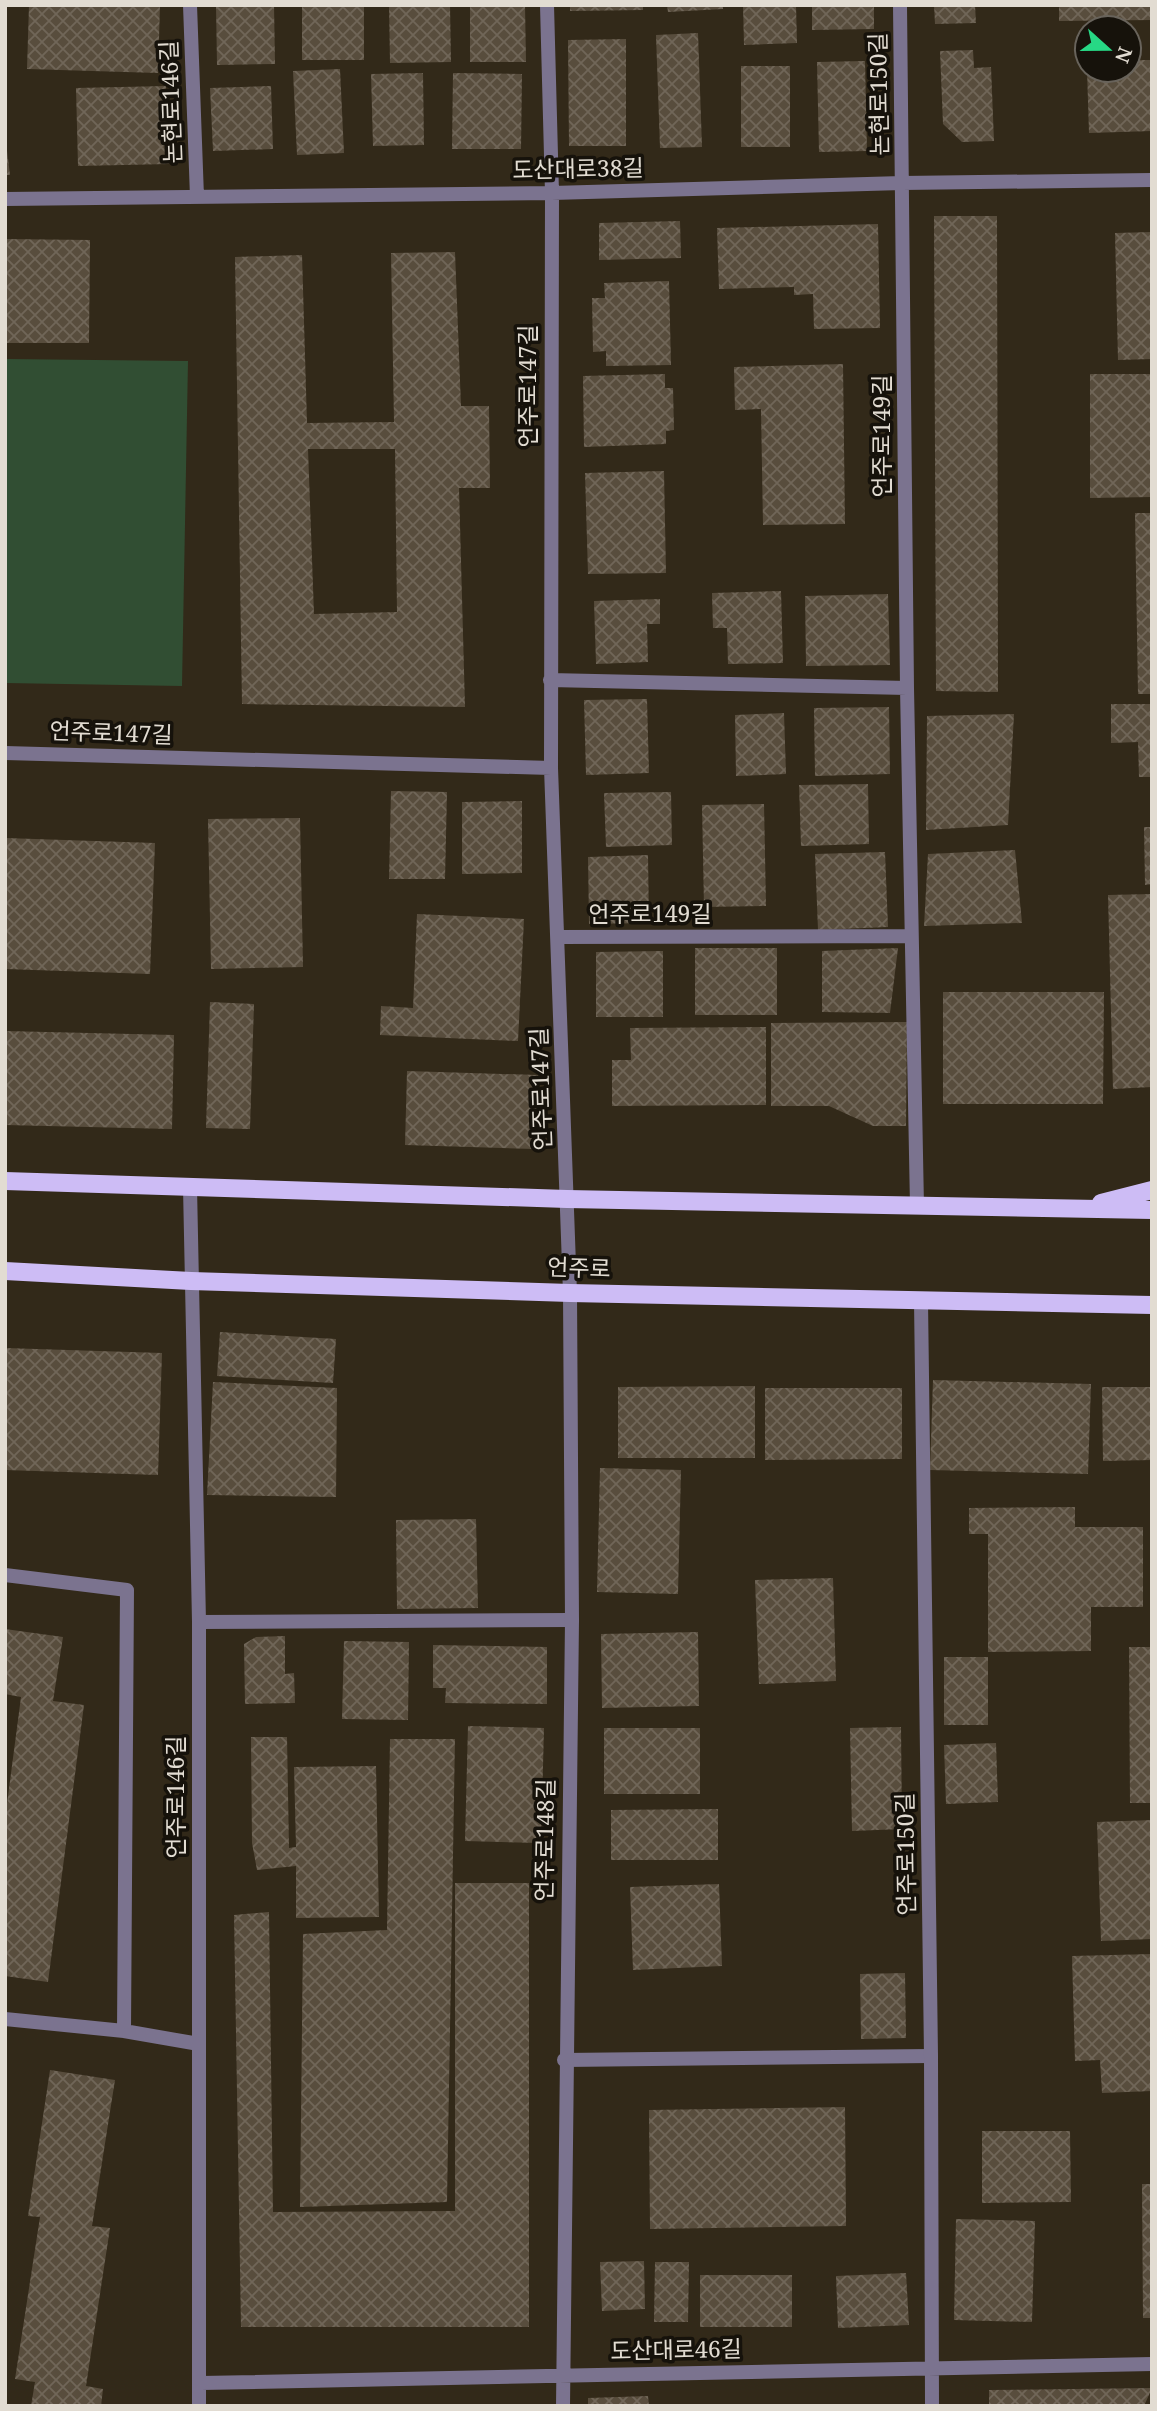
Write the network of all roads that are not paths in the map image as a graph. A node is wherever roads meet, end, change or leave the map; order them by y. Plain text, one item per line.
1 (190, 5) edge
2 (547, 5) edge
3 (900, 5) edge
4 (1152, 180) edge
5 (902, 183) junction
6 (552, 193) junction
7 (197, 197) junction
8 (5, 199) edge
9 (550, 680) junction
10 (907, 688) junction
11 (5, 753) edge
12 (551, 768) junction
13 (911, 936) junction
14 (558, 937) junction
15 (5, 1181) edge
16 (190, 1187) junction
17 (1152, 1190) edge
18 (567, 1199) junction
19 (917, 1206) junction
20 (1078, 1208) junction
21 (1152, 1210) edge
22 (5, 1272) edge
23 (191, 1281) junction
24 (570, 1293) junction
25 (921, 1301) junction
26 (1109, 1303) junction
27 (1152, 1305) edge
28 (1152, 1316) edge
29 (5, 1575) edge
30 (572, 1620) junction
31 (198, 1622) junction
32 (5, 2019) edge
33 (124, 2031) junction
34 (199, 2044) junction
35 (931, 2056) junction
36 (565, 2060) junction
37 (1152, 2364) edge
38 (932, 2369) junction
39 (563, 2374) junction
40 (201, 2383) junction
41 (199, 2406) edge
42 (563, 2406) edge
43 (932, 2406) edge

1 - 7 street, 논현로146길
2 - 6 street, 언주로147길
3 - 5 street, 논현로150길
4 - 5 street, 도산대로38길
5 - 6 street, 도산대로38길
5 - 10 street, 언주로149길
6 - 7 street, 도산대로38길
6 - 9 street, 언주로147길
7 - 8 street, 도산대로38길
9 - 10 street
9 - 12 street, 언주로147길
10 - 13 street, 언주로149길
11 - 12 street, 언주로147길
12 - 14 street, 언주로147길
13 - 14 street, 언주로149길
13 - 19 street, 언주로149길
14 - 18 street, 언주로147길
15 - 16 main road
16 - 18 main road
16 - 23 street, 언주로146길
17 - 20 main road
18 - 19 main road
18 - 24 street, 언주로148길
19 - 20 main road
20 - 21 main road
22 - 23 main road, 언주로
23 - 24 main road, 언주로
23 - 31 street, 언주로146길
24 - 25 main road, 언주로
24 - 30 street, 언주로148길
25 - 26 main road, 언주로
25 - 35 street, 언주로150길
26 - 27 main road, 언주로
26 - 28 main road
29 - 33 street
30 - 31 street
30 - 36 street, 언주로148길
31 - 34 street, 언주로146길
32 - 33 street
33 - 34 street
34 - 40 street, 언주로146길
35 - 36 street
35 - 38 street, 언주로150길
36 - 39 street, 언주로148길
37 - 38 street, 도산대로46길
38 - 39 street, 도산대로46길
38 - 43 street, 언주로150길
39 - 40 street, 도산대로46길
39 - 42 street, 언주로148길
40 - 41 street, 언주로146길

